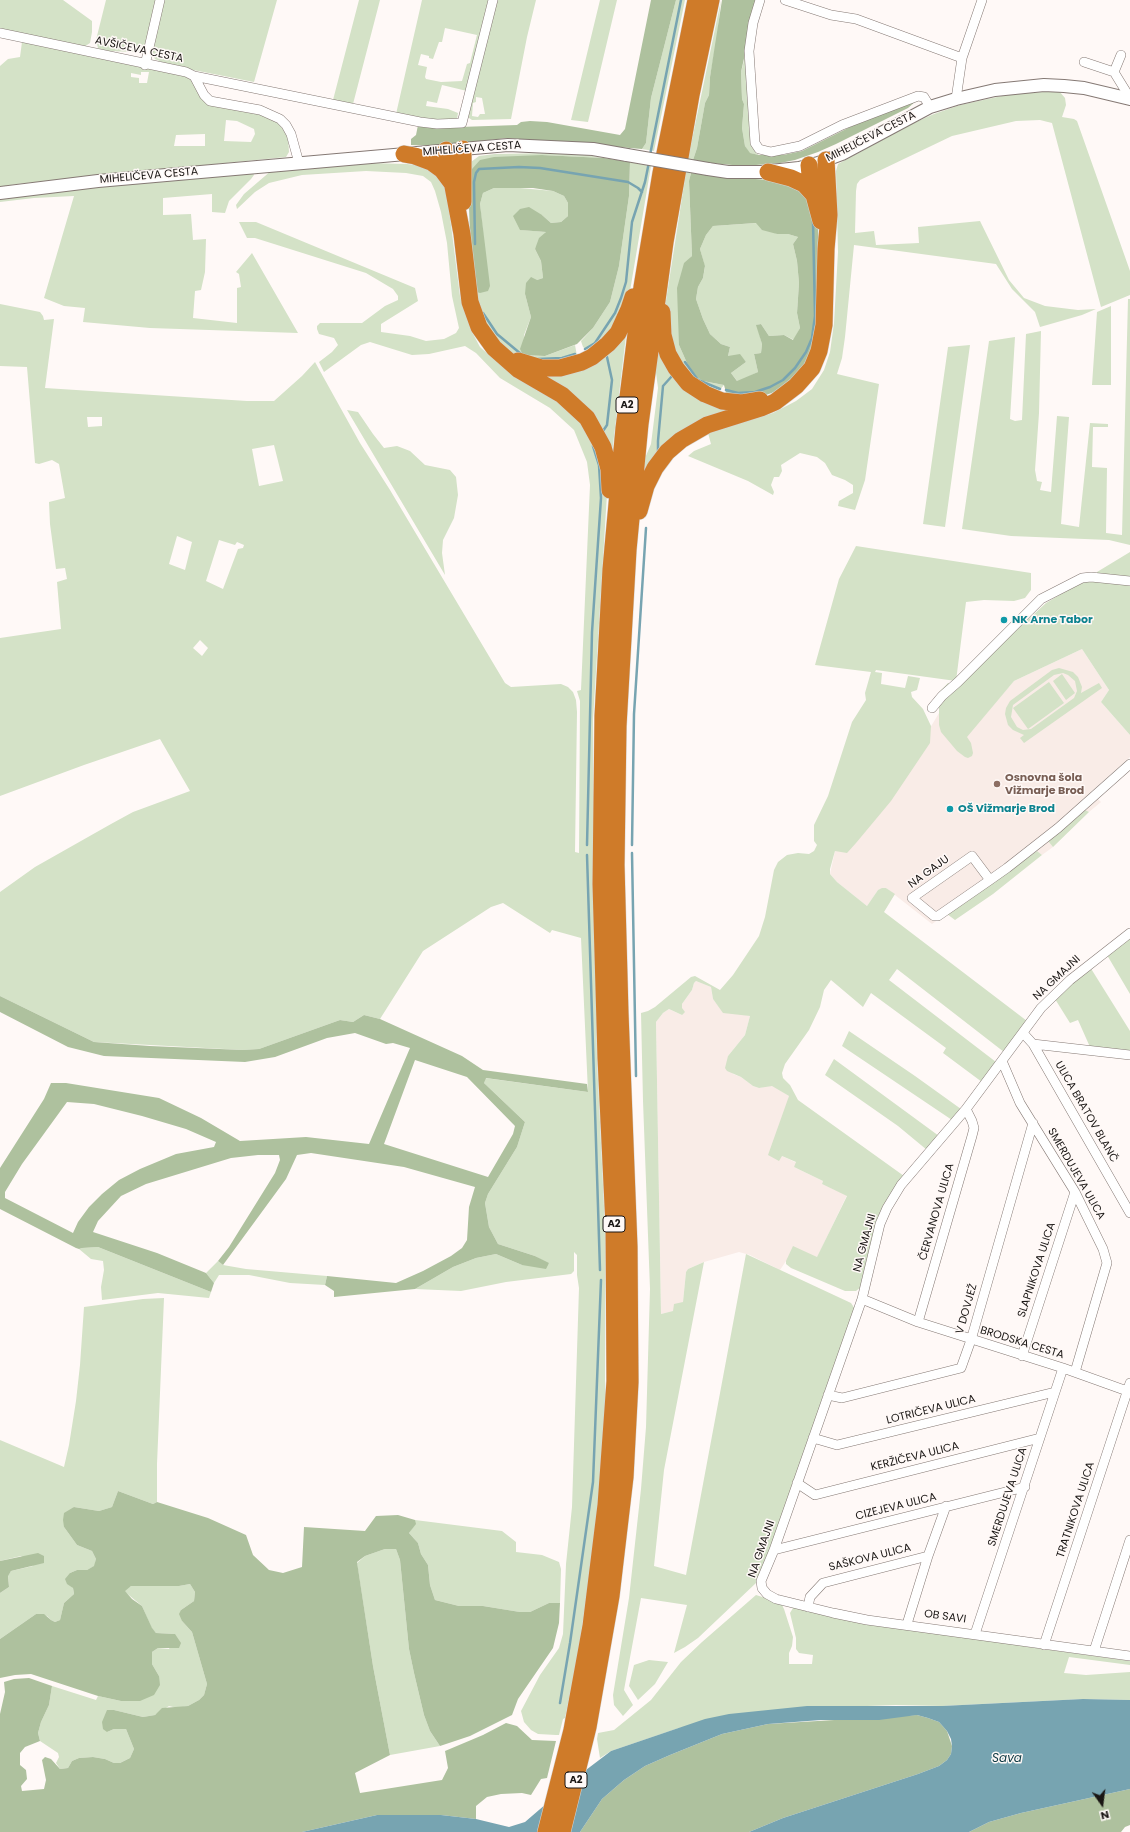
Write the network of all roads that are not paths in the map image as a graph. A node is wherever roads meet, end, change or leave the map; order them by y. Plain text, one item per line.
1 (160, 0) edge
2 (493, 0) edge
3 (696, 0) edge
4 (711, 0) edge
5 (760, 0) edge
6 (785, 0) edge
7 (982, 0) edge
8 (0, 32) edge
9 (1121, 55) dead end
10 (962, 58) junction
11 (1084, 62) dead end
12 (144, 65) junction
13 (1114, 72) junction
14 (194, 76) junction
15 (1130, 98) edge
16 (956, 99) junction
17 (930, 108) junction
18 (454, 150) junction
19 (404, 154) junction
20 (826, 160) junction
21 (299, 163) junction
22 (809, 165) junction
23 (768, 172) junction
24 (452, 184) junction
25 (0, 193) edge
26 (814, 195) junction
27 (462, 234) junction
28 (657, 242) junction
29 (826, 249) junction
30 (500, 353) junction
31 (788, 393) junction
32 (628, 550) junction
33 (611, 569) junction
34 (1130, 581) edge
35 (932, 708) dead end
36 (1130, 764) edge
37 (990, 880) junction
38 (1130, 933) edge
39 (1023, 1033) junction
40 (1034, 1044) junction
41 (1130, 1055) edge
42 (1002, 1061) junction
43 (966, 1110) junction
44 (1033, 1123) junction
45 (1075, 1192) junction
46 (1130, 1213) edge
47 (862, 1299) junction
48 (918, 1322) junction
49 (971, 1340) junction
50 (1022, 1356) junction
51 (1063, 1368) junction
52 (1075, 1372) junction
53 (1129, 1389) edge
54 (1055, 1392) junction
55 (828, 1395) junction
56 (813, 1438) junction
57 (1040, 1438) junction
58 (797, 1483) junction
59 (1025, 1487) junction
60 (946, 1506) junction
61 (1130, 1540) edge
62 (774, 1550) junction
63 (928, 1556) junction
64 (762, 1588) joint
65 (808, 1607) junction
66 (907, 1624) junction
67 (975, 1634) junction
68 (1044, 1644) junction
69 (1094, 1651) junction
70 (1129, 1654) edge
71 (580, 1728) junction
72 (546, 1832) edge
73 (562, 1832) edge

1 - 12 street
2 - 14 street
3 - 28 highway, A2
4 - 28 highway, A2
5 - 17 street, MIHELIČEVA CESTA
6 - 10 street
7 - 10 street
8 - 12 street, AVŠIČEVA CESTA
9 - 13 street
10 - 16 street
11 - 13 street
12 - 14 street, AVŠIČEVA CESTA
13 - 15 street
14 - 21 street, AVŠIČEVA CESTA
15 - 16 street, MIHELIČEVA CESTA
16 - 17 street, MIHELIČEVA CESTA
17 - 20 street, MIHELIČEVA CESTA
18 - 19 street, MIHELIČEVA CESTA
18 - 23 street, MIHELIČEVA CESTA, bridge
18 - 24 highway
18 - 27 highway
19 - 21 street, MIHELIČEVA CESTA
19 - 24 highway
20 - 22 street, MIHELIČEVA CESTA
20 - 29 highway
21 - 25 street, MIHELIČEVA CESTA
22 - 23 street, MIHELIČEVA CESTA
22 - 26 highway
23 - 26 highway
24 - 27 highway
26 - 29 highway
27 - 30 highway
28 - 30 highway
28 - 31 highway
28 - 32 highway, A2
28 - 33 highway, A2
29 - 31 highway
30 - 33 highway
31 - 32 highway
32 - 71 highway, A2
33 - 71 highway, A2
34 - 35 street
36 - 37 street, NA GAJU
37 - 37 street, NA GAJU
38 - 39 street, NA GMAJNI
39 - 40 street, ULICA BRATOV BLANČ
39 - 42 street, NA GMAJNI
40 - 41 street
40 - 46 street, ULICA BRATOV BLANČ
42 - 43 street, NA GMAJNI
42 - 44 street, SMERDUJEVA ULICA
43 - 47 street, NA GMAJNI
43 - 48 street, ČERVANOVA ULICA
44 - 45 street, SMERDUJEVA ULICA
44 - 49 street, V DOVJEŽ
45 - 50 street, SLAPNIKOVA ULICA
45 - 52 street, SMERDUJEVA ULICA
47 - 48 street, BRODSKA CESTA
47 - 55 street, NA GMAJNI
48 - 49 street, BRODSKA CESTA
49 - 50 street, BRODSKA CESTA
49 - 55 street, V DOVJEŽ
50 - 51 street, BRODSKA CESTA
51 - 52 street, BRODSKA CESTA
51 - 54 street, SMERDUJEVA ULICA
52 - 53 street, BRODSKA CESTA
53 - 68 street, TRATNIKOVA ULICA
54 - 56 street, LOTRIČEVA ULICA
54 - 57 street, SMERDUJEVA ULICA
55 - 56 street, NA GMAJNI
56 - 58 street, NA GMAJNI
57 - 58 street, KERŽIČEVA ULICA
57 - 59 street, SMERDUJEVA ULICA
58 - 62 street, NA GMAJNI
59 - 60 street, CIZEJEVA ULICA
59 - 67 street, SMERDUJEVA ULICA
60 - 62 street, CIZEJEVA ULICA
60 - 63 street
61 - 69 street
62 - 64 street, NA GMAJNI
63 - 65 street, SAŠKOVA ULICA
63 - 66 street
64 - 65 street, OB SAVI
65 - 66 street, OB SAVI
66 - 67 street, OB SAVI
67 - 68 street, OB SAVI
68 - 69 street, OB SAVI
69 - 70 street, OB SAVI
71 - 72 highway, A2
71 - 73 highway, A2

